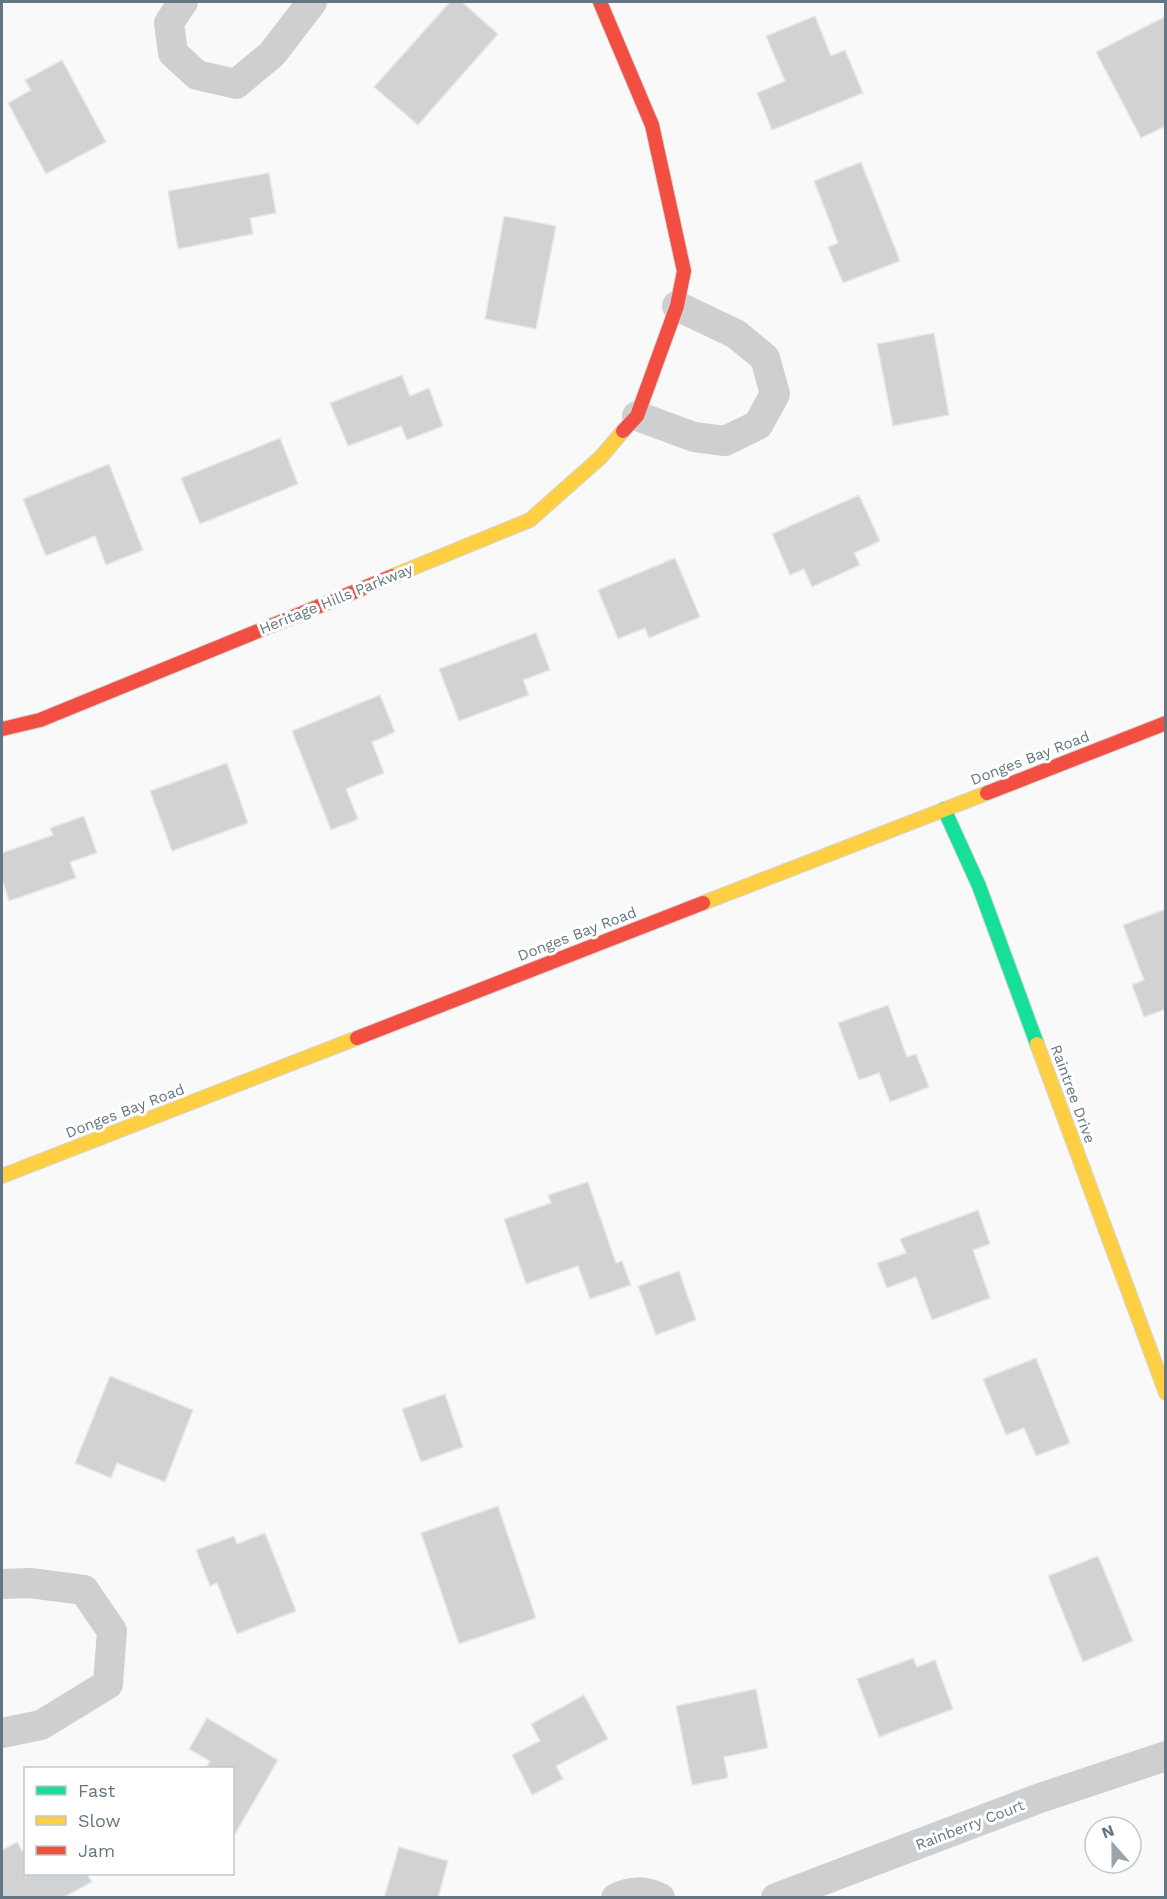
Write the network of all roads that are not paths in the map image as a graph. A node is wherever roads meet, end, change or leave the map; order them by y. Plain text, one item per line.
1 (183, 2) edge
2 (312, 2) edge
3 (600, 2) edge
4 (677, 306) junction
5 (637, 416) junction
6 (1166, 723) edge
7 (2, 729) edge
8 (944, 809) junction
9 (2, 1176) edge
10 (1166, 1393) edge
11 (2, 1584) edge
12 (2, 1733) edge
13 (1166, 1756) edge
14 (616, 1898) edge
15 (660, 1898) edge
16 (776, 1898) edge

1 - 2 street
3 - 4 street, Heritage Hills Parkway
4 - 5 street, Heritage Hills Parkway
4 - 5 street
5 - 7 street, Heritage Hills Parkway
6 - 8 street, Donges Bay Road
8 - 9 street, Donges Bay Road
8 - 10 street, Raintree Drive
11 - 12 street
13 - 16 street, Rainberry Court
14 - 15 street

